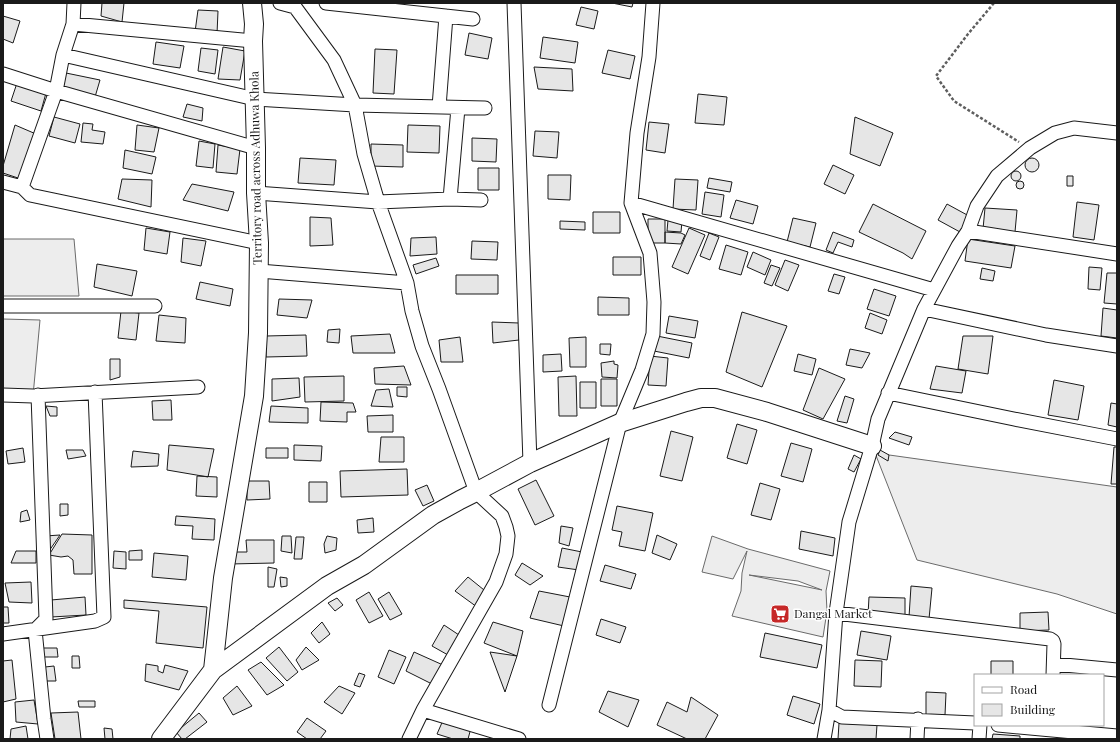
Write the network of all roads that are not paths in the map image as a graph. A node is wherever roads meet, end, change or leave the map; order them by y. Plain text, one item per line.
1 (74, 3) edge
2 (252, 3) edge
3 (280, 3) edge
4 (326, 3) edge
5 (514, 3) edge
6 (653, 3) edge
7 (446, 16) junction
8 (473, 19) dead end
9 (73, 24) junction
10 (253, 41) junction
11 (63, 55) junction
12 (3, 74) edge
13 (56, 91) junction
14 (255, 99) junction
15 (355, 106) junction
16 (439, 107) junction
17 (458, 108) junction
18 (485, 108) dead end
19 (1117, 133) edge
20 (256, 148) junction
21 (3, 182) edge
22 (22, 187) junction
23 (256, 193) junction
24 (450, 199) junction
25 (481, 200) dead end
26 (378, 202) junction
27 (631, 203) junction
28 (968, 231) junction
29 (259, 243) junction
30 (1117, 254) edge
31 (259, 271) junction
32 (407, 283) junction
33 (934, 290) junction
34 (3, 306) edge
35 (155, 306) dead end
36 (924, 309) junction
37 (1117, 346) edge
38 (198, 387) dead end
39 (94, 392) junction
40 (888, 393) junction
41 (3, 395) edge
42 (38, 395) junction
43 (620, 423) junction
44 (1117, 439) edge
45 (872, 446) junction
46 (530, 463) junction
47 (476, 492) junction
48 (836, 613) junction
49 (36, 630) junction
50 (3, 634) edge
51 (1053, 669) edge
52 (213, 670) junction
53 (1117, 670) edge
54 (549, 705) dead end
55 (423, 710) junction
56 (829, 710) junction
57 (918, 719) junction
58 (974, 723) edge
59 (980, 726) edge
60 (1006, 726) edge
61 (1046, 731) edge
62 (1117, 736) edge
63 (47, 739) edge
64 (161, 739) edge
65 (409, 739) edge
66 (519, 739) edge
67 (824, 739) edge
68 (917, 739) edge
69 (979, 739) edge

1 - 9 street
2 - 10 street, Territory road across Adhuwa Khola
3 - 15 street
4 - 7 street
5 - 46 street
6 - 27 street
7 - 8 street
7 - 16 street
9 - 10 street
9 - 11 street
10 - 14 street, Territory road across Adhuwa Khola
11 - 13 street
11 - 14 street
12 - 13 street
13 - 20 street
13 - 22 street
14 - 15 street
14 - 20 street, Territory road across Adhuwa Khola
15 - 16 street
15 - 26 street
16 - 17 street
17 - 18 street
17 - 24 street
19 - 28 street
20 - 23 street, Territory road across Adhuwa Khola
21 - 22 street
22 - 29 street
23 - 26 street
23 - 29 street, Territory road across Adhuwa Khola
24 - 25 street
24 - 26 street
26 - 32 street
27 - 33 street
27 - 43 street
28 - 30 street
28 - 33 street
29 - 31 street, Territory road across Adhuwa Khola
31 - 32 street
31 - 52 street, Territory road across Adhuwa Khola
32 - 47 street
33 - 36 street
34 - 35 street
36 - 37 street
36 - 40 street
38 - 39 street
39 - 42 street
39 - 49 street
40 - 44 street
40 - 45 street
41 - 42 street
42 - 49 street
43 - 45 street
43 - 46 street
43 - 54 street
45 - 48 street
46 - 47 street
47 - 52 street
47 - 55 street
48 - 51 street
48 - 56 street
49 - 50 street
49 - 63 street
51 - 53 street
52 - 64 street
55 - 65 street
55 - 66 street
56 - 57 street
56 - 67 street
57 - 58 street
57 - 68 street
59 - 69 street
60 - 61 street
61 - 62 street

